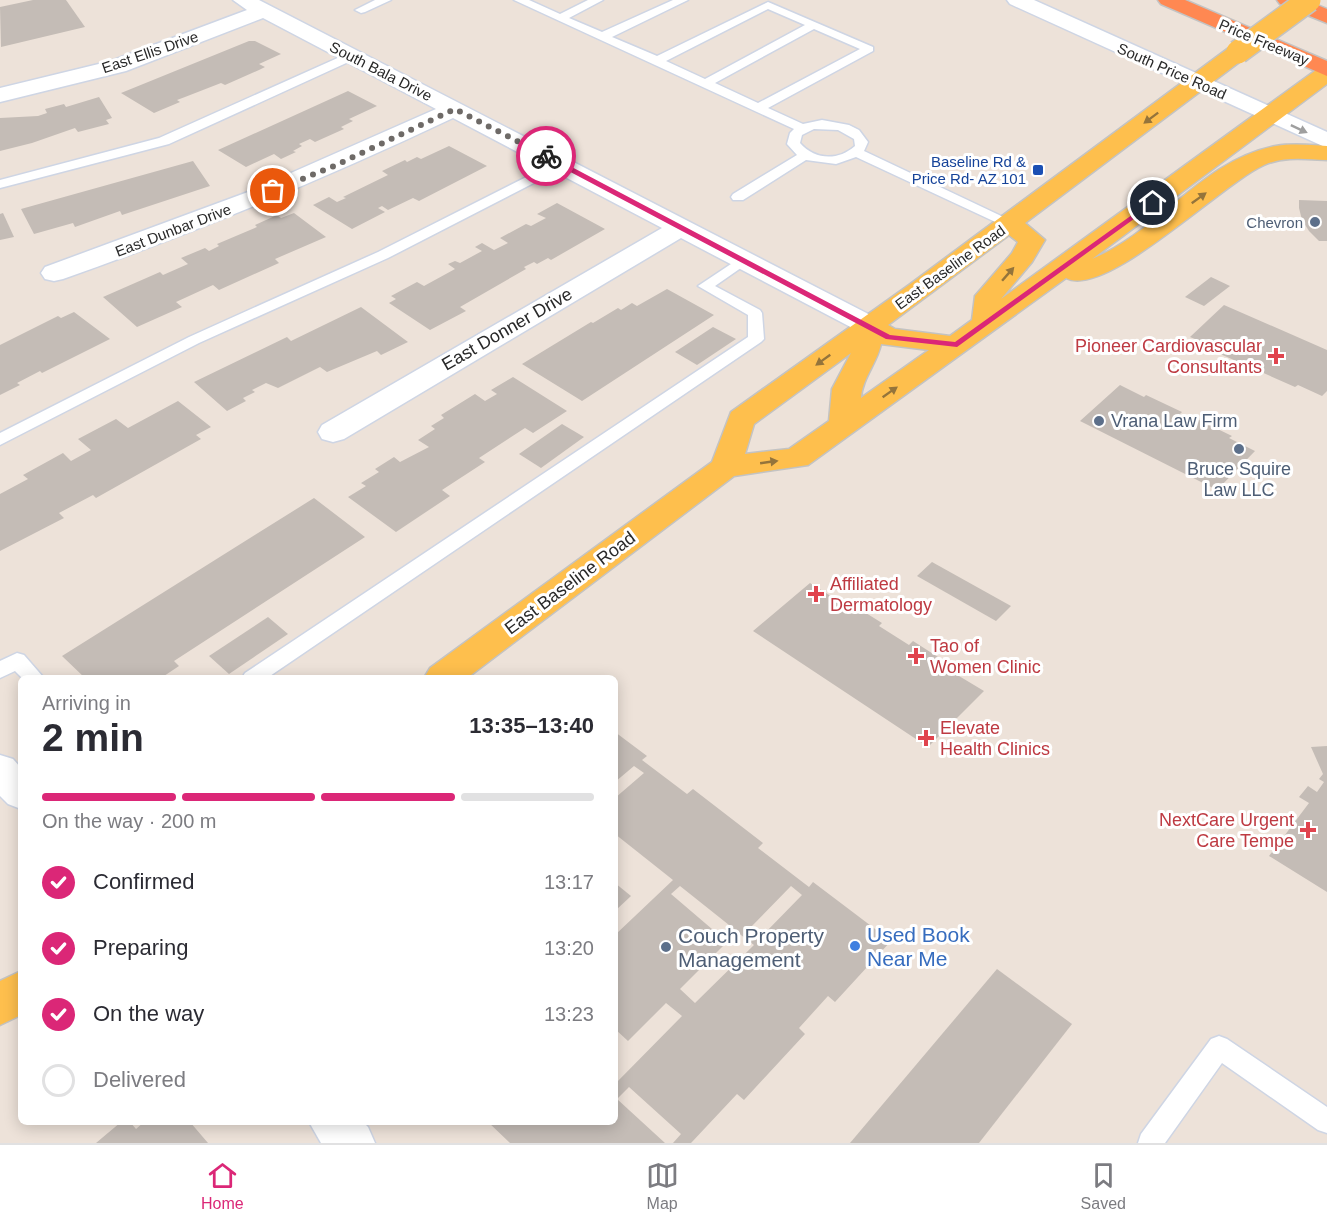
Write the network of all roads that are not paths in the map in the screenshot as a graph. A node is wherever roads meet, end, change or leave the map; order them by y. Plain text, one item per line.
1 (385, 0) edge
2 (520, 0) edge
3 (597, 0) edge
4 (682, 0) edge
5 (1017, 0) edge
6 (1168, 0) edge
7 (1287, 0) edge
8 (1310, 0) edge
9 (764, 2) edge
10 (253, 5) edge
11 (361, 10) dead end
12 (1327, 16) edge
13 (560, 18) junction
14 (814, 25) junction
15 (602, 37) junction
16 (351, 56) junction
17 (657, 61) junction
18 (1327, 71) edge
19 (1197, 83) junction
20 (705, 84) junction
21 (0, 94) edge
22 (758, 108) junction
23 (455, 109) junction
24 (1272, 116) junction
25 (802, 128) junction
26 (1327, 141) edge
27 (857, 153) junction
28 (1327, 153) edge
29 (805, 155) junction
30 (560, 164) junction
31 (0, 184) edge
32 (738, 197) dead end
33 (1009, 224) junction
34 (681, 227) junction
35 (743, 260) junction
36 (54, 273) dead end
37 (1027, 294) junction
38 (985, 325) junction
39 (870, 326) junction
40 (957, 345) junction
41 (843, 426) junction
42 (333, 432) dead end
43 (0, 440) edge
44 (726, 467) junction
45 (0, 671) edge
46 (31, 675) edge
47 (256, 675) edge
48 (446, 675) edge
49 (0, 770) edge
50 (18, 790) edge
51 (18, 992) edge
52 (0, 1005) edge
53 (1327, 1121) edge
54 (335, 1125) edge
55 (352, 1143) edge
56 (1150, 1143) edge

1 - 11 lane
2 - 13 lane
3 - 13 lane
4 - 15 lane
5 - 19 street, South Price Road
6 - 18 highway, Price Freeway
7 - 12 highway
8 - 19 main road, East Baseline Road, bridge
9 - 14 lane
9 - 17 lane
10 - 16 street, South Bala Drive
10 - 21 street, East Ellis Drive
13 - 15 lane
14 - 20 lane
14 - 22 lane
15 - 17 lane
16 - 23 street, South Bala Drive
16 - 31 lane
17 - 20 lane
18 - 24 main road, East Baseline Road
19 - 24 street, South Price Road
19 -> 33 main road, East Baseline Road
20 - 22 lane
22 - 25 lane
23 - 30 street, South Bala Drive
23 - 36 street, East Dunbar Drive
24 -> 26 street, South Price Road
24 - 37 main road, East Baseline Road
25 - 27 lane
25 - 29 lane
27 - 29 lane
27 - 33 lane
37 -> 28 main road
29 - 32 lane
30 - 34 street, South Bala Drive
30 - 43 lane
38 -> 33 main road
33 - 39 main road, East Baseline Road
34 - 35 street, South Bala Drive
34 - 42 street, East Donner Drive
35 - 39 street, South Bala Drive
35 - 47 lane
37 - 38 main road, East Baseline Road
38 - 40 main road, East Baseline Road
39 - 40 main road
39 - 41 main road
39 -> 44 main road, East Baseline Road
41 -> 40 main road, East Baseline Road
44 -> 41 main road, East Baseline Road
44 - 48 main road, East Baseline Road
45 - 46 lane
49 - 50 street
51 - 52 main road
53 - 56 lane
54 - 55 street

